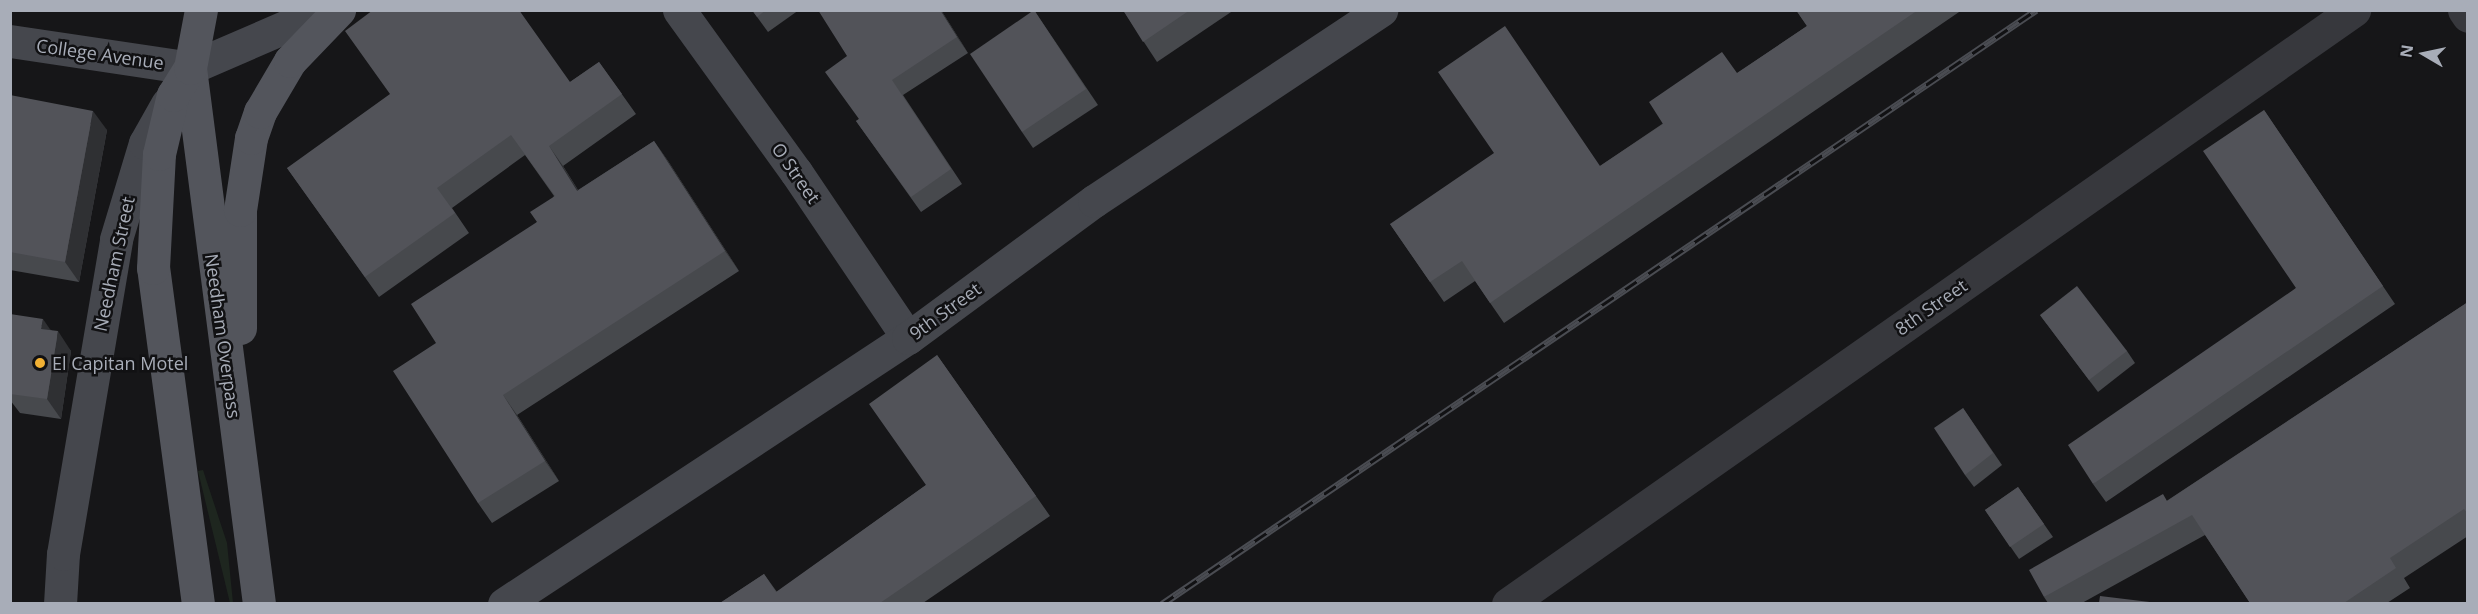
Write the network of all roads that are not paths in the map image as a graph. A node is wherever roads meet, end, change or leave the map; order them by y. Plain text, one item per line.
1 (201, 10) edge
2 (324, 10) edge
3 (339, 10) edge
4 (679, 10) edge
5 (1381, 10) edge
6 (2354, 10) edge
7 (2464, 10) edge
8 (2468, 16) edge
9 (10, 41) edge
10 (190, 68) junction
11 (173, 95) junction
12 (908, 338) junction
13 (242, 477) junction
14 (60, 603) edge
15 (198, 603) edge
16 (259, 603) edge
17 (504, 603) edge
18 (1508, 603) edge

1 - 10 main road, Needham Street
2 - 10 street
3 - 13 main road
4 - 12 street, O Street
5 - 12 street, 9th Street
6 - 18 street, 8th Street
7 - 8 street
9 - 10 street, College Avenue
10 - 11 main road, Needham Street
10 - 13 main road, Needham Overpass
11 - 14 street, Needham Street
11 - 15 main road
12 - 17 street, 9th Street
13 - 16 main road, Needham Overpass

